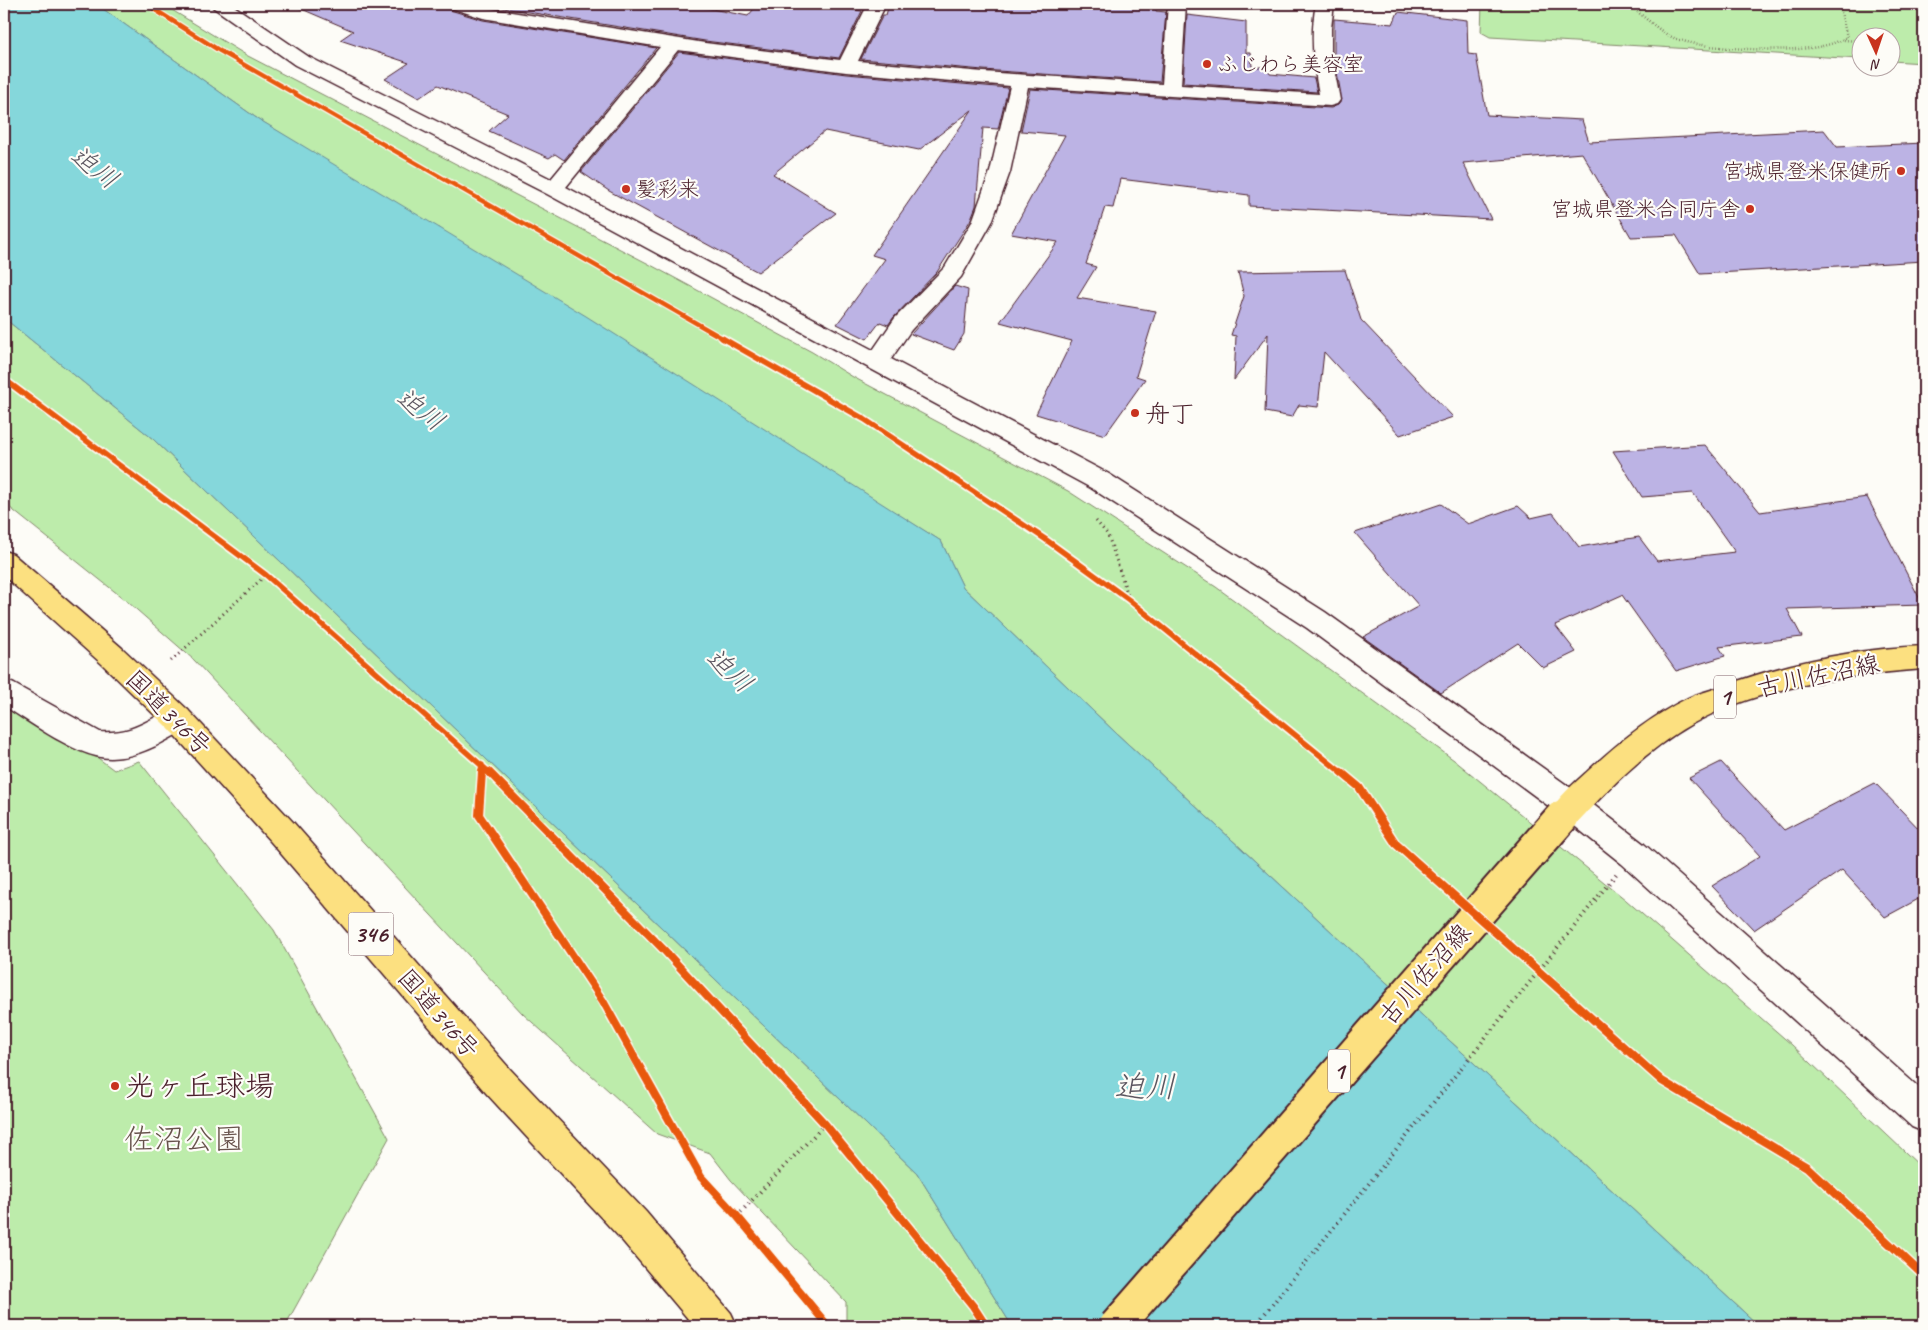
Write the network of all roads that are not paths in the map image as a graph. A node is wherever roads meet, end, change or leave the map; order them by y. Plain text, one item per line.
1 (220, 4) edge
2 (457, 4) edge
3 (877, 4) edge
4 (1177, 4) edge
5 (1325, 4) edge
6 (673, 44) junction
7 (846, 66) junction
8 (1020, 81) junction
9 (1171, 90) junction
10 (554, 190) junction
11 (878, 362) junction
12 (4, 561) edge
13 (1924, 657) edge
14 (4, 692) edge
15 (178, 718) junction
16 (1567, 811) junction
17 (1924, 1115) edge
18 (718, 1326) edge
19 (1116, 1326) edge

1 - 10 street
2 - 6 street
3 - 7 street
4 - 9 street
5 - 9 street
6 - 7 street
6 - 10 street
7 - 8 street
8 - 9 street
8 - 11 street
10 - 11 street
11 - 16 street
12 - 15 main road, 国道346号 / 346
13 - 16 main road, 古川佐沼線 / 1
14 - 15 street
15 - 18 main road, 国道346号 / 346
16 - 17 street
16 - 19 main road, 古川佐沼線 / 1, bridge

